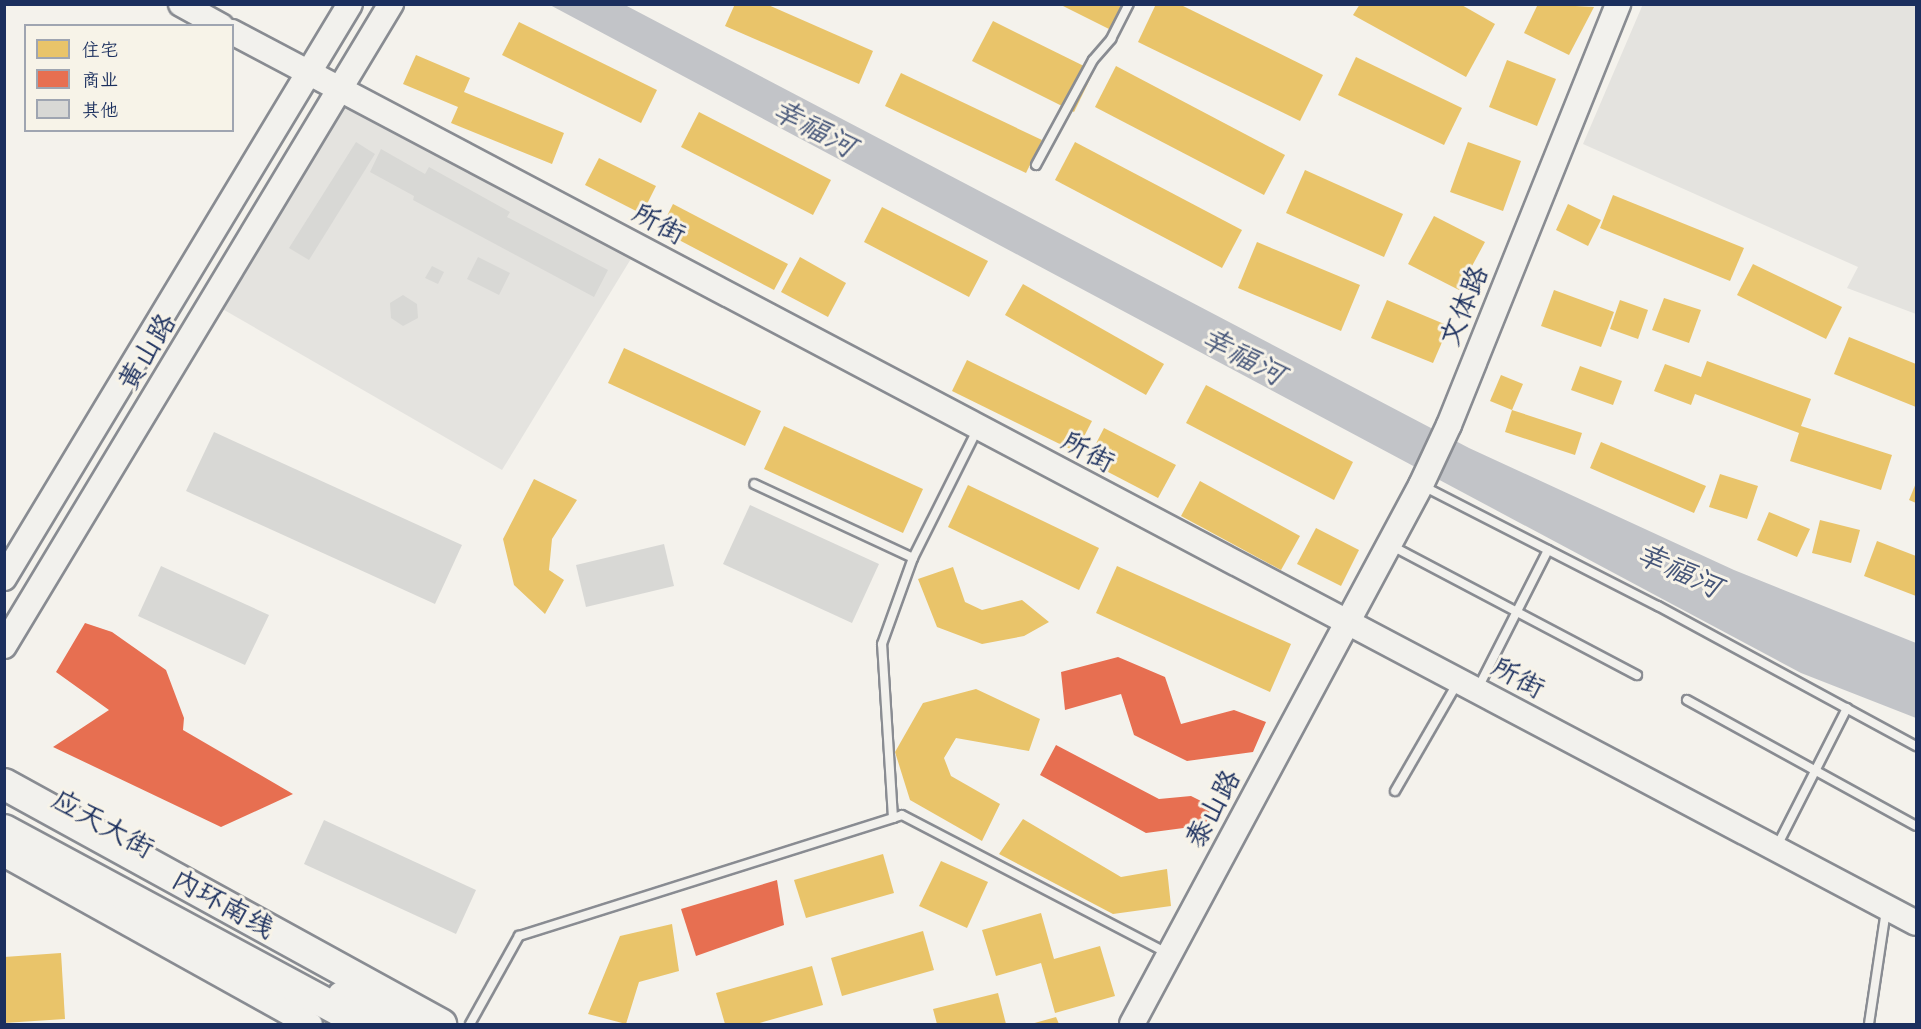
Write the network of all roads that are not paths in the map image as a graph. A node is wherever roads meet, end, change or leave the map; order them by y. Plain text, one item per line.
1 (181, 4) edge
2 (350, 4) edge
3 (391, 4) edge
4 (1129, 4) edge
5 (1618, 4) edge
6 (217, 24) edge
7 (234, 33) edge
8 (310, 73) junction
9 (342, 89) junction
10 (1036, 165) dead end
11 (978, 428) junction
12 (1423, 481) junction
13 (754, 484) dead end
14 (1389, 545) junction
15 (1548, 550) junction
16 (913, 558) junction
17 (4, 578) edge
18 (1516, 611) junction
19 (1348, 622) junction
20 (4, 646) edge
21 (1637, 675) dead end
22 (1468, 685) junction
23 (1687, 700) dead end
24 (1848, 708) junction
25 (1917, 746) edge
26 (4, 768) edge
27 (1816, 771) junction
28 (4, 784) edge
29 (1395, 791) dead end
30 (4, 797) edge
31 (4, 814) edge
32 (893, 818) junction
33 (1917, 826) edge
34 (4, 830) edge
35 (1776, 849) junction
36 (4, 854) edge
37 (1886, 907) junction
38 (1917, 923) edge
39 (1169, 954) junction
40 (310, 1024) edge
41 (364, 1024) edge
42 (396, 1024) edge
43 (417, 1024) edge
44 (441, 1024) edge
45 (448, 1024) edge
46 (470, 1024) edge
47 (1132, 1024) edge
48 (1869, 1024) edge

1 - 6 street
2 - 8 street, 黄山路
3 - 9 street, 黄山路
4 - 10 lane
5 - 12 street, 文体路
7 - 8 street, 所街
8 - 9 street, 所街
8 - 17 street, 黄山路
9 - 11 street, 所街
9 - 20 street, 黄山路
11 - 16 lane
11 - 19 street, 所街
12 - 14 street, 文体路
12 - 15 lane
13 - 16 lane
14 - 18 lane
14 - 19 street, 文体路
15 - 18 lane
15 - 24 lane
16 - 32 lane
18 - 21 lane
18 - 22 lane
19 - 22 street, 所街
19 - 39 street, 泰山路
22 - 29 lane
22 - 35 street, 所街
23 - 27 lane
24 - 25 lane
24 - 27 lane
26 - 45 street, 应天大街
27 - 33 lane
27 - 35 lane
28 - 44 highway, 内环南线
30 - 43 main road, 应天大街
31 - 42 main road, 应天大街
32 - 39 lane
32 - 46 lane
34 - 41 highway, 内环南线
35 - 37 street, 所街
36 - 40 street
37 - 38 street, 所街
37 - 48 lane
39 - 47 street, 泰山路

